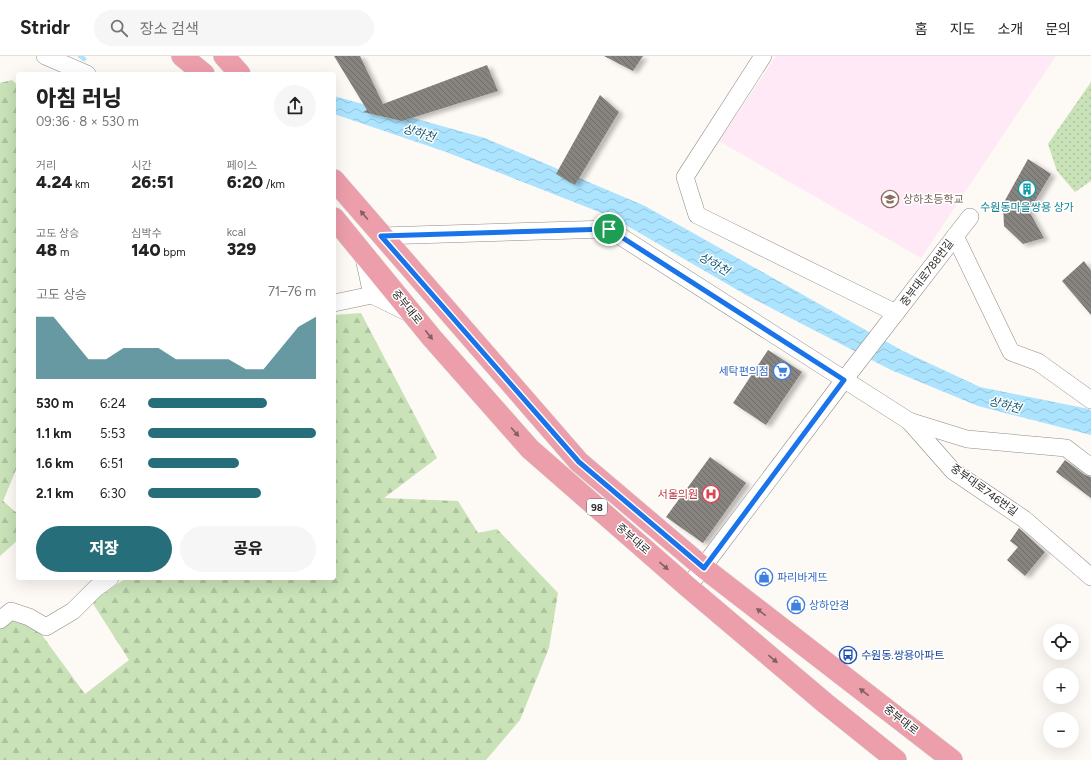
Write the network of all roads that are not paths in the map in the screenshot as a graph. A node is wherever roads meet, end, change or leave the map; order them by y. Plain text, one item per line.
1 (45, 56) edge
2 (182, 56) edge
3 (224, 56) edge
4 (763, 56) edge
5 (82, 72) edge
6 (196, 72) edge
7 (238, 72) edge
8 (336, 182) edge
9 (970, 217) dead end
10 (338, 226) edge
11 (381, 236) junction
12 (955, 236) junction
13 (362, 251) junction
14 (372, 295) junction
15 (336, 303) edge
16 (896, 313) junction
17 (414, 315) junction
18 (846, 377) junction
19 (1091, 400) edge
20 (909, 421) junction
21 (1091, 467) edge
22 (704, 568) junction
23 (1088, 575) edge
24 (107, 580) edge
25 (688, 587) junction
26 (0, 620) edge
27 (896, 760) edge
28 (952, 760) edge

1 - 5 street
2 - 6 main road
3 - 7 main road
4 - 16 street
11 -> 8 main road, 중부대로 / 98
9 - 12 street, 중부대로788번길
10 - 13 main road, 중부대로 / 98
11 - 18 street
11 - 22 main road, 중부대로 / 98
12 - 16 street, 중부대로788번길
12 - 19 street
13 - 14 street
13 - 17 main road, 중부대로 / 98
14 - 15 street
14 - 17 street
16 - 18 street, 중부대로788번길
17 -> 25 main road, 중부대로 / 98
18 - 20 street, 중부대로746번길
18 - 22 street
20 - 21 street
20 - 23 street, 중부대로746번길
22 - 25 street
28 -> 22 main road, 중부대로 / 98
24 - 26 street
25 -> 27 main road, 중부대로 / 98

